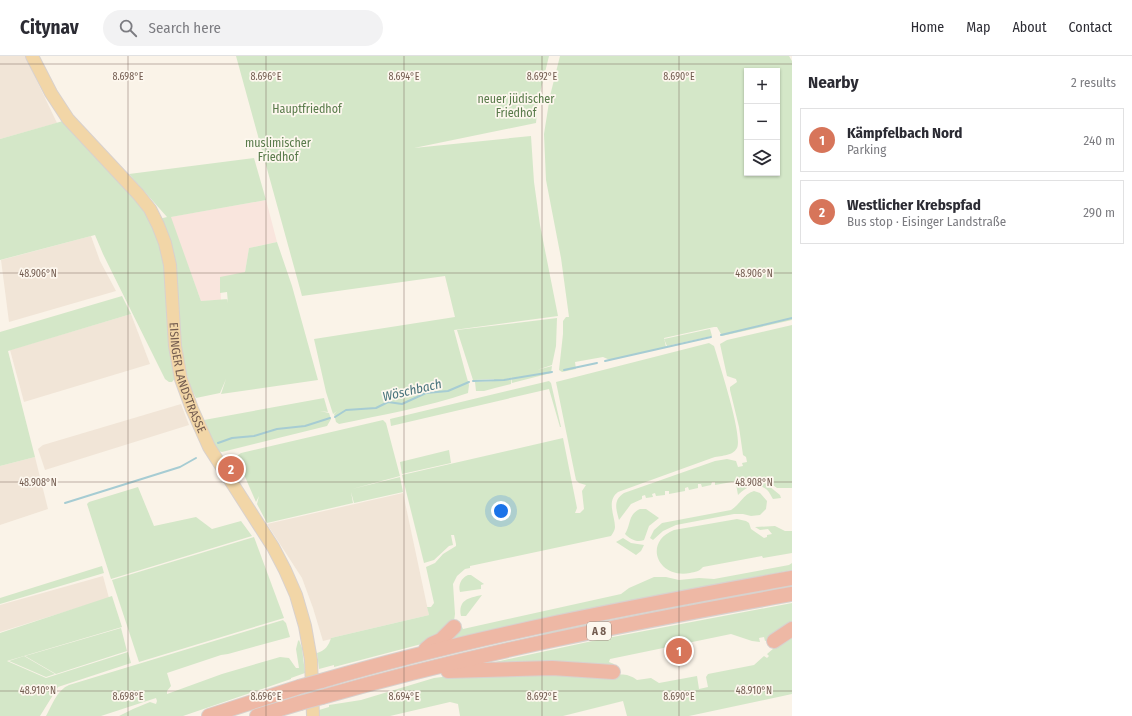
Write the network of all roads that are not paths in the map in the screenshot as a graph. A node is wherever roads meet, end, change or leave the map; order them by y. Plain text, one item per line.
1 (32, 56) edge
2 (792, 578) edge
3 (792, 594) edge
4 (454, 628) dead end
5 (792, 629) edge
6 (774, 641) dead end
7 (418, 655) junction
8 (613, 672) dead end
9 (408, 673) junction
10 (209, 716) edge
11 (258, 716) edge
12 (313, 716) edge

1 - 12 main road, EISINGER LANDSTRASSE
2 - 7 highway, A 8
3 - 9 highway, A 8
4 - 7 highway
5 - 6 highway
7 - 10 highway, A 8, bridge
8 - 9 highway
9 - 11 highway, A 8, bridge

